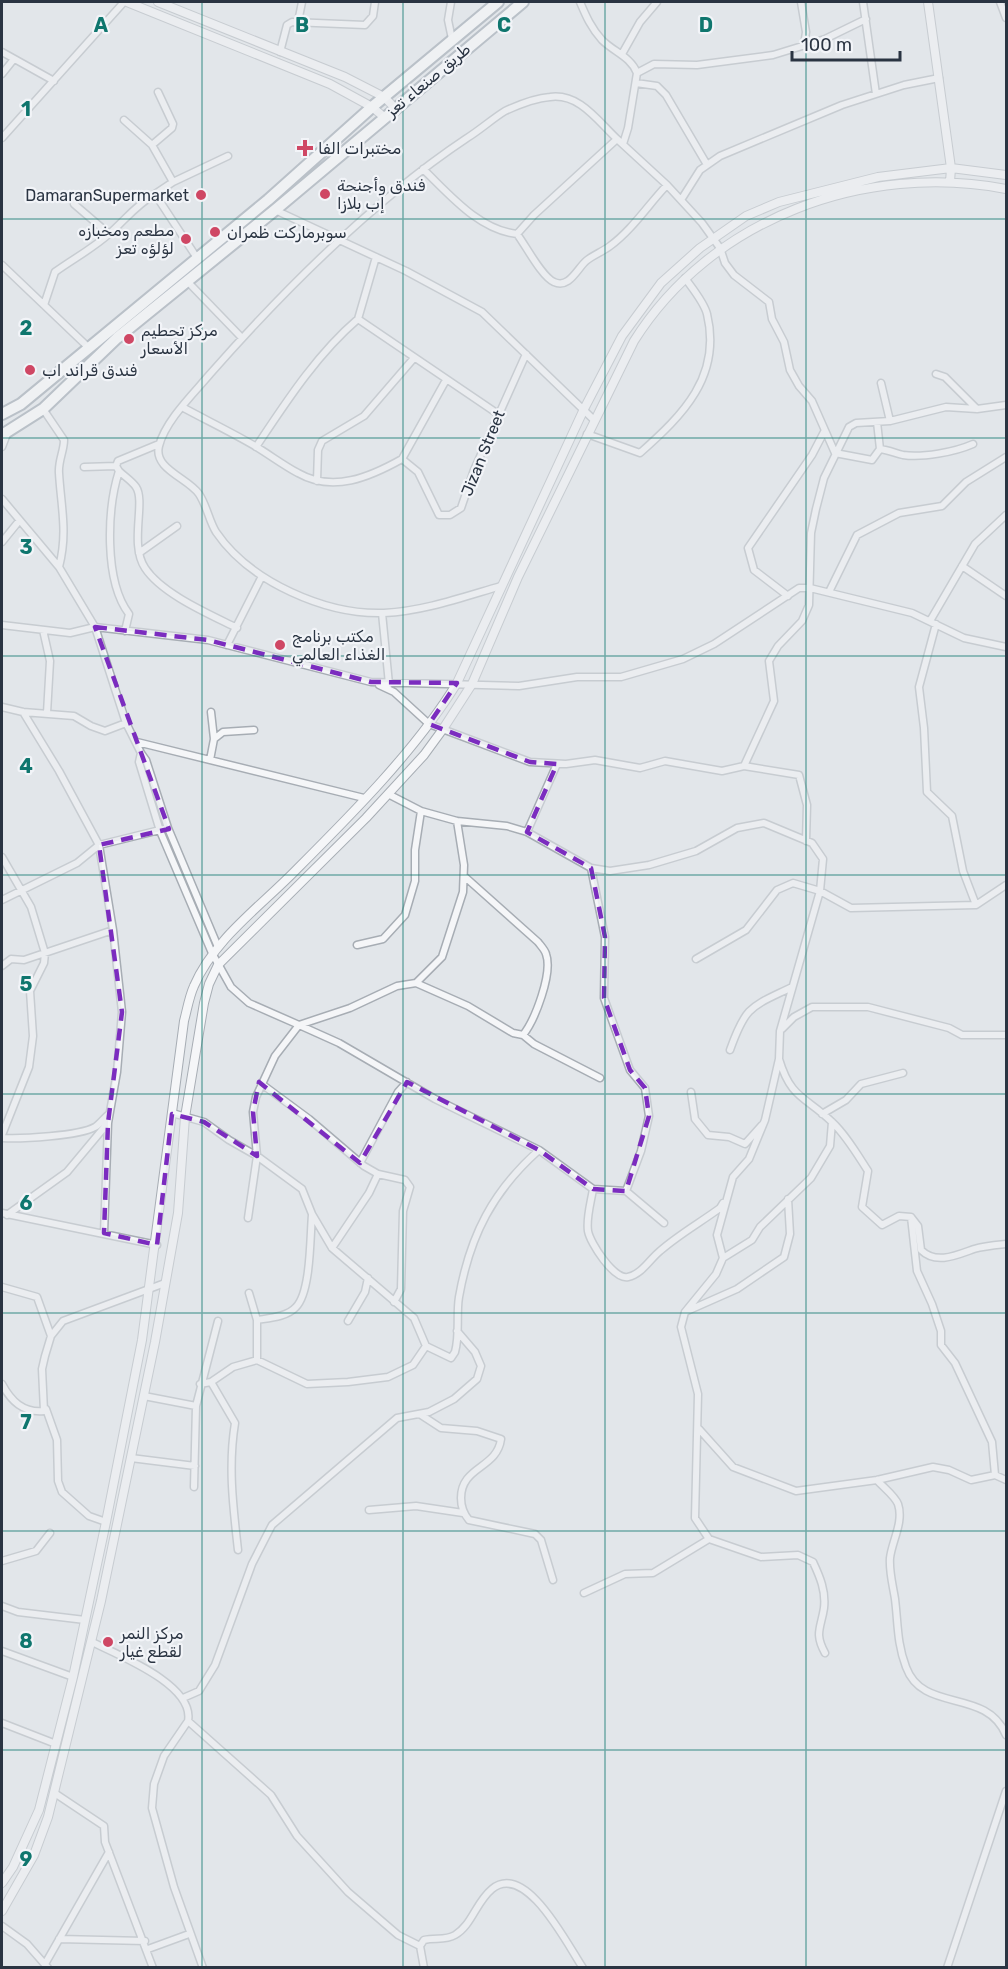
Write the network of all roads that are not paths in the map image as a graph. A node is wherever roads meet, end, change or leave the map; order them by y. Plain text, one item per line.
1 (126, 2) edge
2 (158, 2) edge
3 (302, 2) edge
4 (375, 2) edge
5 (451, 2) edge
6 (498, 2) edge
7 (523, 2) edge
8 (580, 2) edge
9 (657, 2) edge
10 (801, 2) edge
11 (863, 2) edge
12 (928, 2) edge
13 (1000, 2) edge
14 (1006, 18) edge
15 (866, 19) junction
16 (298, 22) junction
17 (452, 39) junction
18 (804, 46) junction
19 (2, 52) edge
20 (280, 52) junction
21 (622, 54) junction
22 (14, 59) junction
23 (637, 73) junction
24 (2, 74) edge
25 (939, 78) junction
26 (54, 81) junction
27 (636, 83) junction
28 (158, 92) dead end
29 (876, 94) junction
30 (384, 97) junction
31 (372, 107) junction
32 (395, 108) junction
33 (384, 117) junction
34 (124, 120) dead end
35 (2, 138) edge
36 (617, 139) junction
37 (623, 144) junction
38 (152, 145) junction
39 (228, 156) dead end
40 (706, 163) junction
41 (951, 168) junction
42 (423, 169) junction
43 (1006, 175) edge
44 (173, 182) junction
45 (950, 182) junction
46 (667, 185) junction
47 (1006, 189) edge
48 (155, 194) junction
49 (681, 200) junction
50 (74, 204) dead end
51 (275, 210) junction
52 (109, 234) junction
53 (517, 234) junction
54 (714, 238) junction
55 (341, 242) junction
56 (720, 248) junction
57 (376, 257) junction
58 (198, 258) junction
59 (2, 265) edge
60 (686, 278) junction
61 (187, 281) junction
62 (44, 305) junction
63 (358, 319) junction
64 (242, 338) junction
65 (88, 347) junction
66 (526, 354) junction
67 (414, 358) junction
68 (936, 374) dead end
69 (446, 380) junction
70 (881, 383) dead end
71 (1006, 405) edge
72 (182, 407) junction
73 (43, 409) junction
74 (584, 409) junction
75 (977, 409) junction
76 (2, 414) edge
77 (498, 414) junction
78 (594, 420) junction
79 (877, 422) junction
80 (890, 422) junction
81 (824, 432) junction
82 (4, 434) edge
83 (587, 434) junction
84 (159, 444) junction
85 (973, 444) dead end
86 (2, 447) edge
87 (256, 447) junction
88 (880, 449) junction
89 (835, 453) junction
90 (1006, 457) edge
91 (402, 459) junction
92 (84, 467) dead end
93 (117, 469) junction
94 (317, 481) junction
95 (2, 499) edge
96 (1006, 515) edge
97 (19, 521) junction
98 (177, 526) dead end
99 (2, 542) edge
100 (138, 553) junction
101 (962, 566) junction
102 (59, 567) junction
103 (262, 576) junction
104 (501, 586) junction
105 (810, 588) junction
106 (829, 592) junction
107 (788, 596) junction
108 (1006, 596) edge
109 (382, 613) junction
110 (933, 623) junction
111 (2, 625) edge
112 (94, 627) junction
113 (237, 628) junction
114 (44, 630) junction
115 (125, 631) junction
116 (227, 645) junction
117 (1006, 647) edge
118 (371, 682) junction
119 (457, 683) junction
120 (389, 684) junction
121 (471, 684) junction
122 (2, 707) edge
123 (22, 712) junction
124 (211, 712) dead end
125 (47, 713) junction
126 (126, 723) junction
127 (429, 724) junction
128 (443, 729) junction
129 (254, 730) dead end
130 (214, 739) junction
131 (137, 742) junction
132 (141, 753) junction
133 (210, 760) junction
134 (557, 764) junction
135 (744, 766) junction
136 (388, 794) junction
137 (364, 798) junction
138 (421, 811) junction
139 (457, 821) junction
140 (168, 828) junction
141 (160, 831) junction
142 (527, 832) junction
143 (806, 841) junction
144 (99, 844) junction
145 (2, 857) edge
146 (591, 868) junction
147 (464, 876) junction
148 (1006, 885) edge
149 (23, 890) junction
150 (820, 891) junction
151 (2, 900) edge
152 (976, 905) junction
153 (113, 930) junction
154 (357, 945) dead end
155 (215, 950) junction
156 (45, 953) junction
157 (696, 958) dead end
158 (218, 965) junction
159 (2, 966) edge
160 (416, 983) junction
161 (792, 987) junction
162 (299, 1025) junction
163 (780, 1031) junction
164 (523, 1035) junction
165 (1006, 1035) edge
166 (729, 1050) dead end
167 (779, 1059) junction
168 (903, 1073) dead end
169 (600, 1078) dead end
170 (407, 1082) junction
171 (263, 1085) junction
172 (692, 1092) dead end
173 (110, 1113) junction
174 (172, 1113) junction
175 (822, 1114) junction
176 (185, 1117) junction
177 (765, 1120) junction
178 (832, 1122) junction
179 (108, 1124) junction
180 (2, 1136) edge
181 (539, 1150) junction
182 (257, 1156) junction
183 (360, 1162) junction
184 (378, 1174) junction
185 (593, 1189) junction
186 (730, 1189) junction
187 (626, 1191) junction
188 (788, 1199) junction
189 (4, 1214) edge
190 (312, 1214) junction
191 (911, 1217) junction
192 (248, 1218) dead end
193 (664, 1223) dead end
194 (104, 1233) junction
195 (1006, 1244) edge
196 (157, 1245) junction
197 (332, 1248) junction
198 (723, 1258) junction
199 (368, 1278) junction
200 (165, 1283) junction
201 (2, 1287) edge
202 (150, 1287) junction
203 (249, 1293) dead end
204 (394, 1302) junction
205 (685, 1312) junction
206 (256, 1320) junction
207 (218, 1321) dead end
208 (348, 1321) dead end
209 (457, 1331) junction
210 (51, 1336) junction
211 (426, 1346) junction
212 (257, 1360) junction
213 (212, 1382) junction
214 (200, 1383) junction
215 (2, 1384) edge
216 (144, 1396) junction
217 (196, 1406) junction
218 (46, 1409) junction
219 (421, 1415) junction
220 (699, 1428) junction
221 (131, 1458) junction
222 (195, 1466) junction
223 (995, 1474) junction
224 (877, 1480) junction
225 (1006, 1480) edge
226 (194, 1487) dead end
227 (369, 1510) dead end
228 (464, 1513) junction
229 (106, 1522) junction
230 (50, 1533) dead end
231 (709, 1539) junction
232 (238, 1550) dead end
233 (2, 1561) edge
234 (553, 1580) dead end
235 (584, 1593) dead end
236 (89, 1599) junction
237 (101, 1601) junction
238 (2, 1606) edge
239 (85, 1620) junction
240 (92, 1642) junction
241 (2, 1651) edge
242 (825, 1653) dead end
243 (73, 1677) junction
244 (183, 1698) junction
245 (188, 1721) junction
246 (2, 1723) edge
247 (1006, 1735) edge
248 (56, 1744) junction
249 (1006, 1791) edge
250 (56, 1794) junction
251 (109, 1852) junction
252 (2, 1883) edge
253 (2, 1911) edge
254 (2, 1926) edge
255 (189, 1934) junction
256 (59, 1939) junction
257 (144, 1941) junction
258 (420, 1946) junction
259 (148, 1949) junction
260 (47, 1966) edge
261 (153, 1968) edge
262 (203, 1968) edge
263 (424, 1968) edge
264 (583, 1968) edge
265 (947, 1968) edge

1 - 26 street
1 - 31 street
2 - 20 street
3 - 16 street
4 - 16 street
5 - 17 street
6 - 17 highway, طريق صنعاء تعز
7 - 32 highway, طريق صنعاء تعز
8 - 21 street
9 - 21 street
10 - 18 street
11 - 15 street
12 - 25 street
13 - 14 street
15 - 18 street
15 - 29 street
16 - 20 street
17 - 30 highway, طريق صنعاء تعز
18 - 23 street
19 - 22 street
20 - 30 street
21 - 23 street
22 - 24 street
22 - 26 street
23 - 27 street
25 - 29 street
25 - 41 street
26 - 35 street
27 - 37 street
27 - 40 street
28 - 38 street
29 - 40 street
30 - 31 highway, طريق صنعاء تعز
30 - 32 street
31 - 33 street
31 - 58 highway, طريق صنعاء تعز
32 - 33 highway, طريق صنعاء تعز
33 - 51 highway, طريق صنعاء تعز
34 - 38 street
36 - 37 street
36 - 42 street
36 - 53 street
37 - 46 street
38 - 44 street
39 - 44 street
40 - 49 street
41 - 43 street
41 - 45 street
41 - 54 street
42 - 53 street
42 - 55 street
44 - 48 street
45 - 47 street
45 - 56 street
46 - 49 street
46 - 53 street
48 - 52 street
48 - 58 street
49 - 54 street
50 - 52 street
51 - 55 street
51 - 61 highway, طريق صنعاء تعز
52 - 62 street
54 - 56 street
54 - 74 street
55 - 57 street
55 - 64 street
56 - 60 street
56 - 81 street
57 - 63 street
57 - 66 street
58 - 65 highway, طريق صنعاء تعز
59 - 62 street
60 - 78 street
60 - 83 street
61 - 64 street
61 - 73 highway, طريق صنعاء تعز
62 - 65 street
63 - 67 street
63 - 87 street
64 - 72 street
65 - 76 highway, طريق صنعاء تعز
66 - 74 street
66 - 77 street, Jizan Street
67 - 69 street
67 - 94 street
68 - 75 street
69 - 77 street
69 - 91 street
70 - 80 street
71 - 75 street
72 - 84 street
72 - 87 street
73 - 82 highway, طريق صنعاء تعز
73 - 102 street
74 - 78 street
74 - 104 street
75 - 80 street
77 - 91 street, Jizan Street
78 - 83 street
79 - 80 street
79 - 88 street
79 - 89 street
81 - 89 street
81 - 107 street
82 - 86 street
83 - 121 street
84 - 93 street
84 - 103 street
85 - 88 street
87 - 94 street
88 - 89 street
89 - 105 street
90 - 106 street
91 - 94 street
92 - 93 street
93 - 100 street
93 - 115 street
95 - 97 street
96 - 101 street
97 - 99 street
97 - 102 street
98 - 100 street
100 - 113 street
101 - 108 street
101 - 110 street
102 - 112 street
103 - 109 street
103 - 113 street
104 - 109 street
104 - 119 street
105 - 106 street
105 - 107 street
105 - 135 street
106 - 110 street
107 - 121 street
109 - 120 street
110 - 117 street
110 - 152 street
111 - 114 street
112 - 114 street
112 - 115 street
112 - 126 street
113 - 116 street
114 - 125 street
115 - 116 street
116 - 118 street
118 - 120 street
118 - 127 street
119 - 120 street
119 - 121 street
119 - 127 street
121 - 128 street
122 - 123 street
123 - 125 street
123 - 144 street
124 - 130 street
125 - 126 street
126 - 131 street
127 - 128 street
127 - 137 street
128 - 134 street
128 - 136 street
129 - 130 street
130 - 133 street
131 - 132 street
131 - 133 street
132 - 140 street
132 - 141 street
133 - 137 street
134 - 135 street
134 - 142 street
135 - 143 street
136 - 138 street
136 - 158 street
137 - 155 street
138 - 139 street
138 - 154 street
139 - 142 street
139 - 147 street
140 - 141 street
140 - 155 street
141 - 144 street
141 - 155 street
142 - 146 street
143 - 146 street
143 - 150 street
144 - 149 street
144 - 153 street
145 - 149 street
146 - 187 street
147 - 160 street
147 - 164 street
148 - 152 street
149 - 151 street
149 - 156 street
150 - 152 street
150 - 157 street
150 - 161 street
153 - 156 street
153 - 173 street
155 - 158 street
155 - 174 street
156 - 159 street
156 - 180 street
158 - 162 street
158 - 176 street
160 - 162 street
160 - 164 street
161 - 163 street
161 - 166 street
162 - 170 street
162 - 171 street
163 - 165 street
163 - 167 street
164 - 169 street
167 - 175 street
167 - 177 street
168 - 175 street
170 - 181 street
170 - 183 street
171 - 182 street
171 - 183 street
172 - 177 street
173 - 179 street
173 - 180 street
174 - 176 street
174 - 196 street
175 - 178 street
176 - 182 street
176 - 200 street
177 - 186 street
178 - 188 street
178 - 191 street
179 - 189 street
179 - 194 street
181 - 185 street
181 - 209 street
182 - 190 street
182 - 192 street
183 - 184 street
184 - 197 street
184 - 204 street
185 - 186 street
185 - 187 street
186 - 198 street
187 - 193 street
188 - 198 street
188 - 205 street
189 - 194 street
190 - 197 street
190 - 206 street
191 - 195 street
191 - 223 street
194 - 196 street
196 - 202 street
197 - 199 street
198 - 205 street
199 - 204 street
199 - 208 street
200 - 202 street
200 - 216 street
201 - 210 street
202 - 210 street
202 - 229 street
203 - 206 street
204 - 211 street
205 - 220 street
206 - 212 street
207 - 214 street
209 - 211 street
209 - 219 street
210 - 218 street
211 - 212 street
212 - 213 street
213 - 214 street
213 - 232 street
214 - 217 street
215 - 218 street
216 - 217 street
216 - 221 street
217 - 222 street
218 - 229 street
219 - 228 street
219 - 244 street
220 - 224 street
220 - 231 street
221 - 222 street
221 - 237 street
222 - 226 street
223 - 224 street
223 - 225 street
224 - 247 street
227 - 228 street
228 - 234 street
229 - 236 street
230 - 233 street
231 - 235 street
231 - 242 street
236 - 237 street
236 - 239 street
237 - 240 street
238 - 239 street
239 - 243 street
240 - 244 street
240 - 250 street
241 - 243 street
243 - 248 street
244 - 245 street
245 - 255 street
245 - 258 street
246 - 248 street
248 - 252 street
249 - 265 street
250 - 251 street
250 - 253 street
251 - 256 street
251 - 257 street
254 - 260 street
255 - 259 street
255 - 262 street
256 - 257 street
256 - 260 street
257 - 259 street
258 - 263 street
258 - 264 street
259 - 261 street

